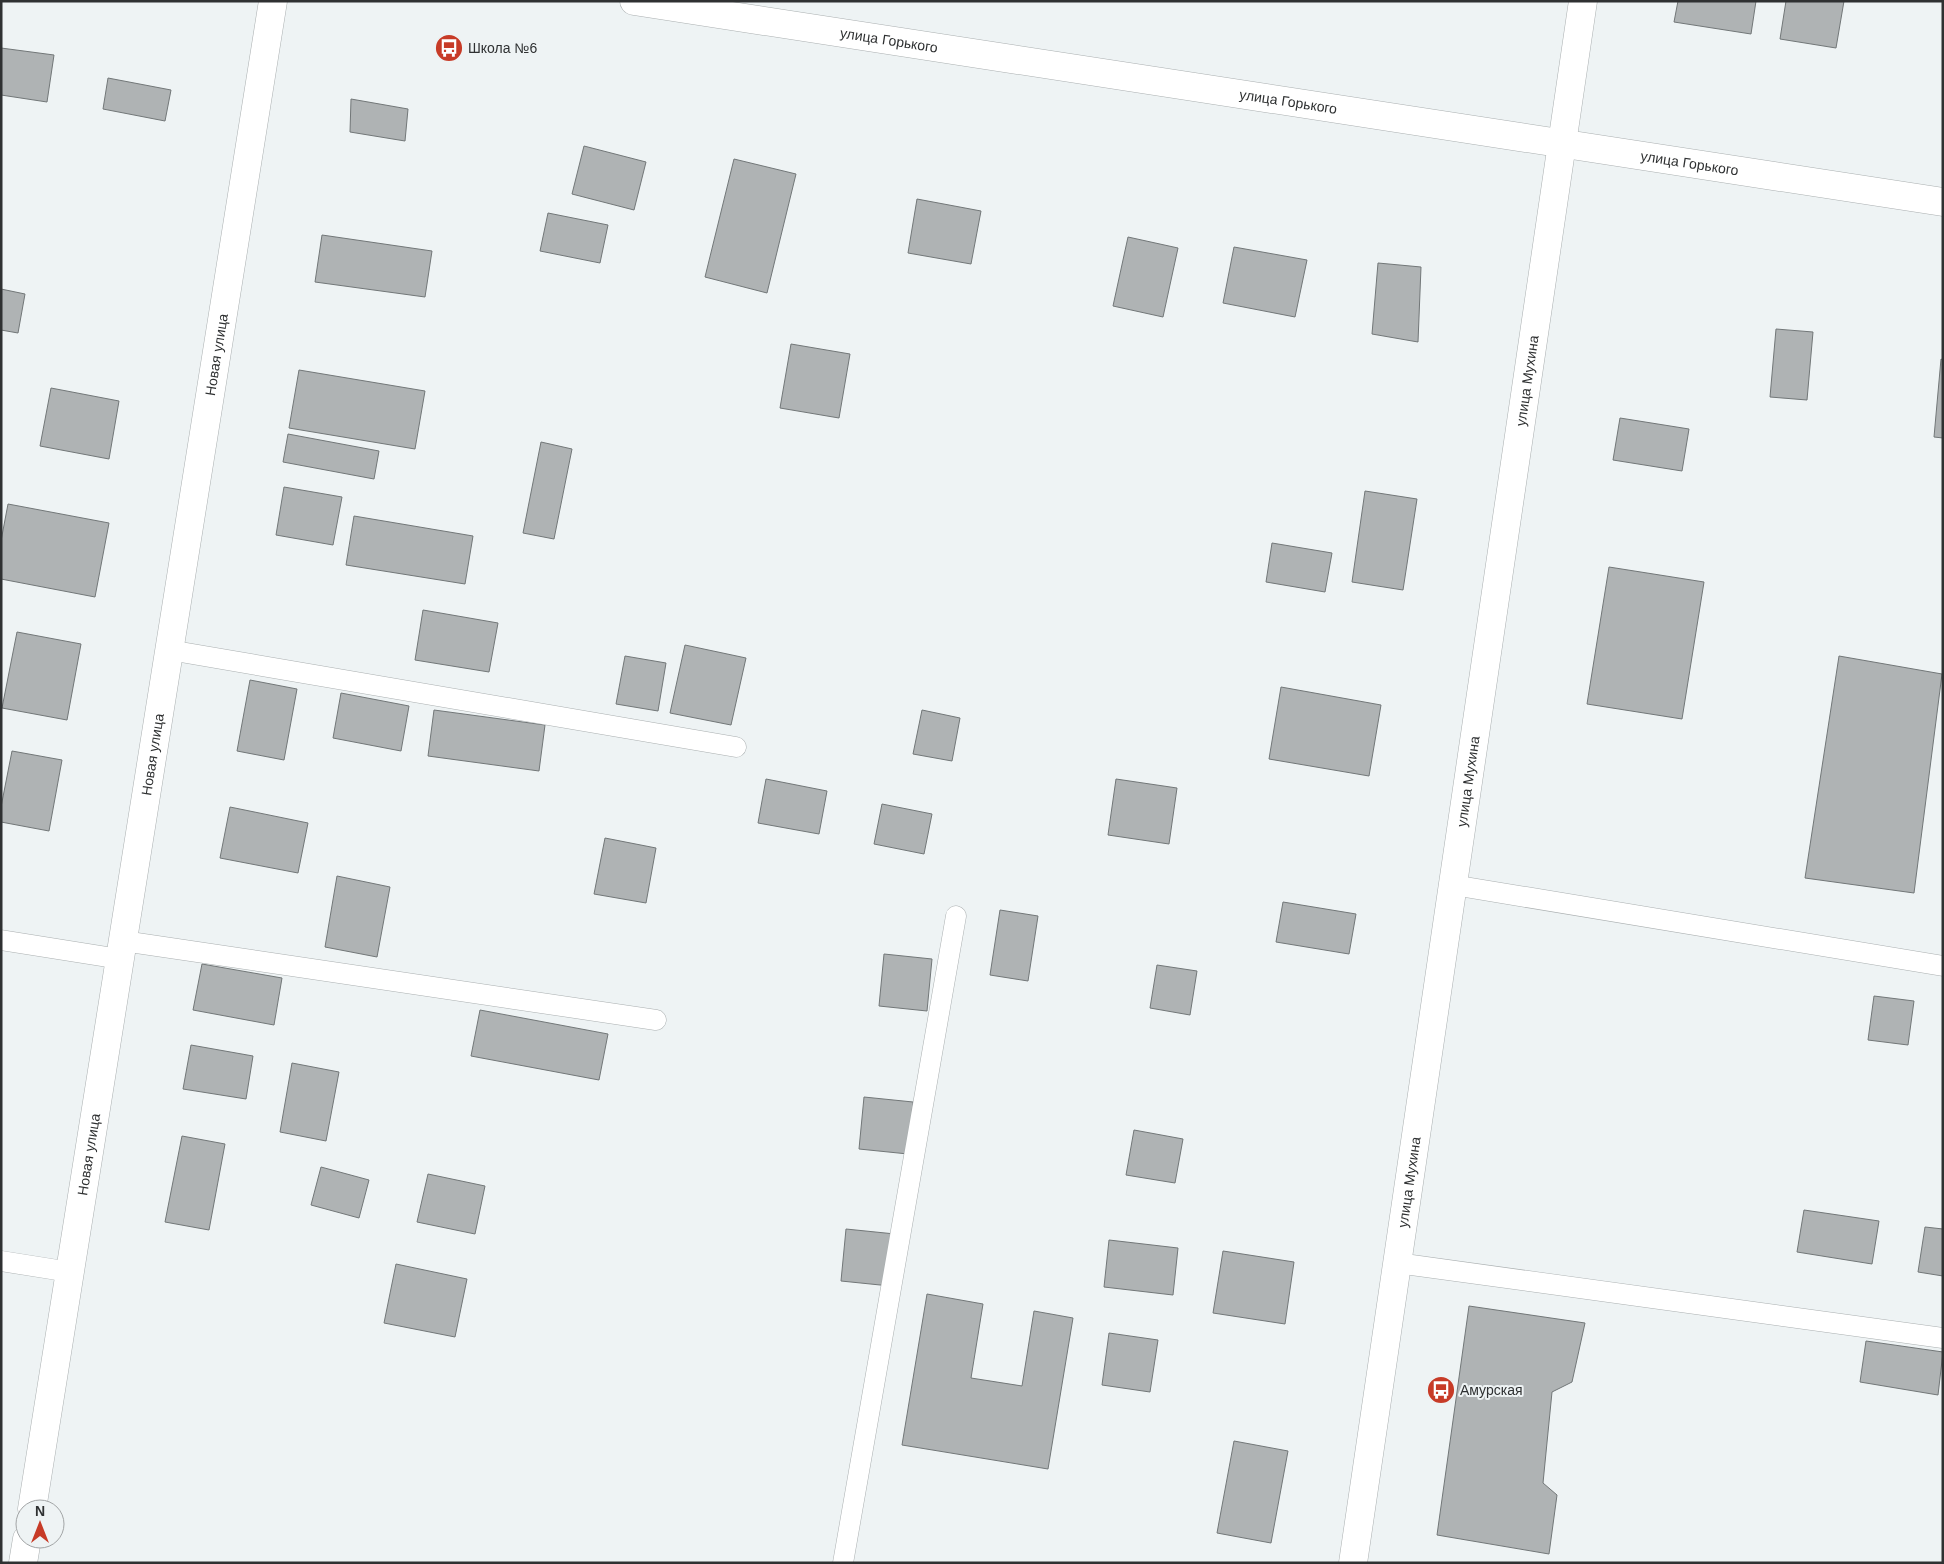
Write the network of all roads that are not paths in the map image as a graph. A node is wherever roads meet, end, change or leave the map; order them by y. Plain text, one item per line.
1 (273, 1) edge
2 (634, 1) edge
3 (1583, 1) edge
4 (1562, 144) junction
5 (1943, 202) edge
6 (169, 650) junction
7 (736, 747) dead end
8 (1453, 885) junction
9 (956, 916) dead end
10 (1, 940) edge
11 (121, 950) junction
12 (1943, 966) edge
13 (656, 1020) dead end
14 (1, 1261) edge
15 (1397, 1263) junction
16 (70, 1272) junction
17 (1943, 1338) edge
18 (34, 1499) edge
19 (25, 1549) edge
20 (23, 1563) edge
21 (843, 1563) edge
22 (1353, 1563) edge

1 - 6 main road, Новая улица
2 - 4 main road, улица Горького
3 - 4 main road, улица Мухина
4 - 5 main road, улица Горького
4 - 8 main road, улица Мухина
6 - 7 lane
6 - 11 main road, Новая улица
8 - 12 lane
8 - 15 main road, улица Мухина
9 - 21 lane
10 - 11 lane
11 - 13 lane
11 - 16 main road, Новая улица
14 - 16 lane
15 - 17 lane
15 - 22 main road, улица Мухина
16 - 18 main road, Новая улица
19 - 20 main road

